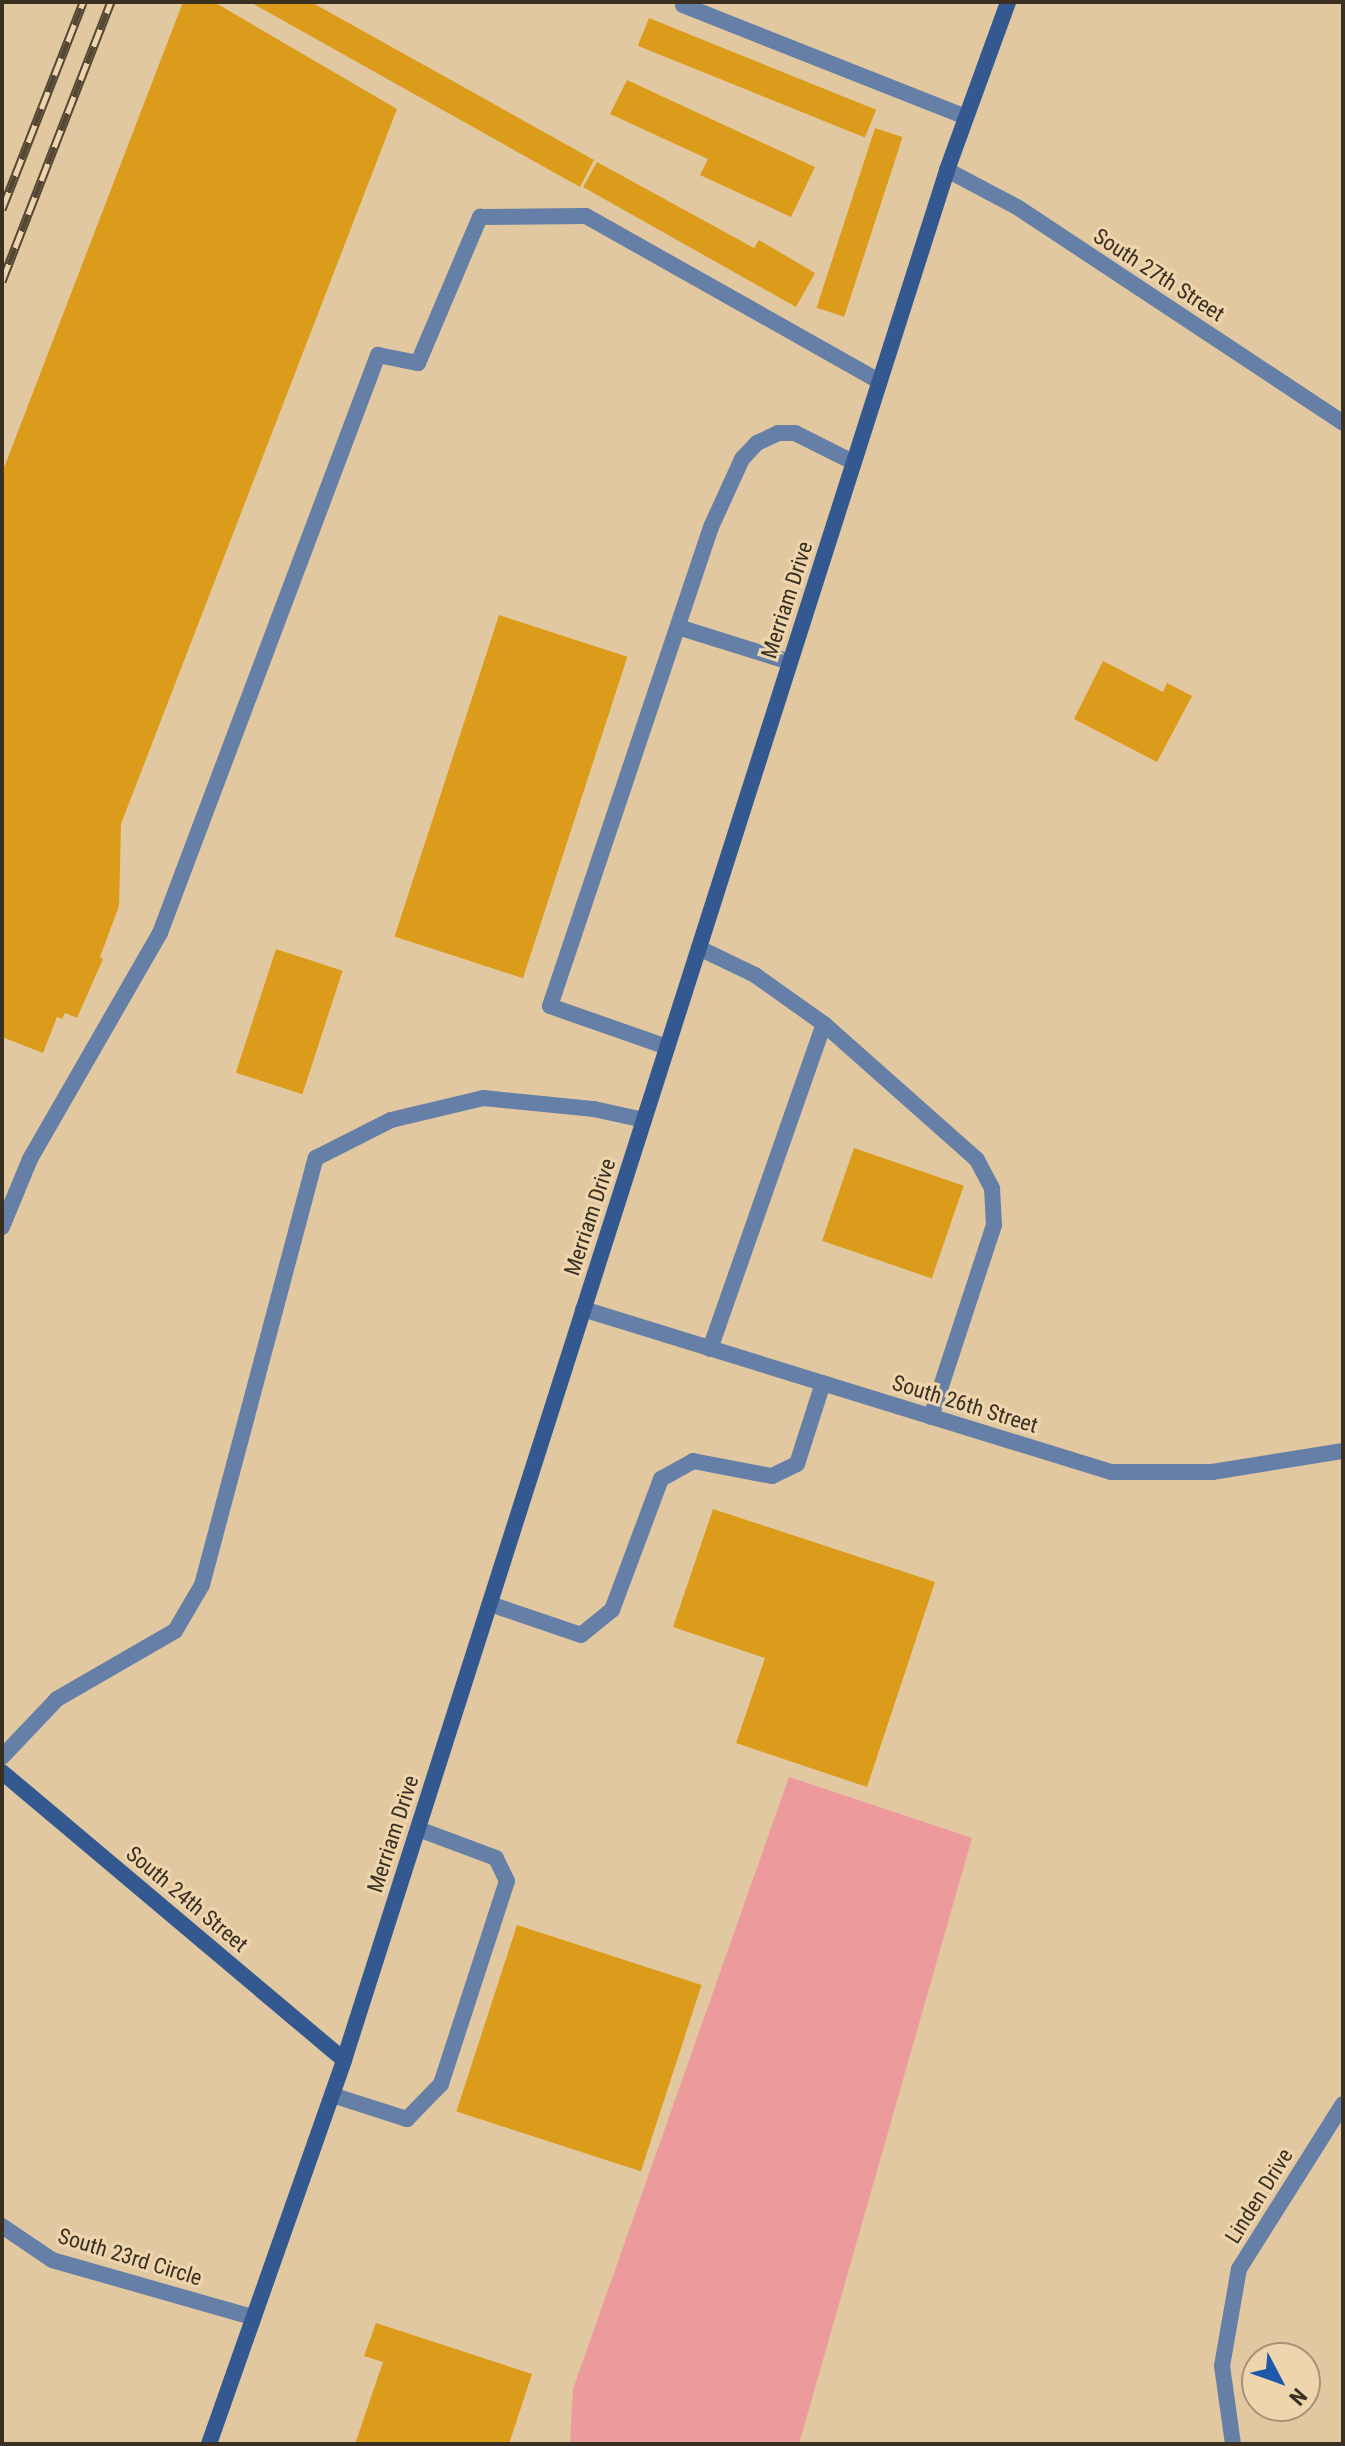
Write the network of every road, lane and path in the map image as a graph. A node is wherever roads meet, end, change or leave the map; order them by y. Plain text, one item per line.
1 (1008, 2) edge
2 (683, 5) dead end
3 (966, 117) junction
4 (947, 170) junction
5 (879, 381) junction
6 (1343, 423) edge
7 (853, 462) junction
8 (678, 627) junction
9 (790, 662) junction
10 (699, 948) junction
11 (824, 1024) junction
12 (667, 1047) junction
13 (644, 1120) junction
14 (2, 1227) edge
15 (583, 1309) junction
16 (710, 1349) junction
17 (823, 1383) junction
18 (931, 1417) junction
19 (1343, 1451) edge
20 (490, 1604) junction
21 (2, 1757) edge
22 (2, 1772) edge
23 (418, 1829) junction
24 (344, 2060) junction
25 (332, 2095) junction
26 (1343, 2104) edge
27 (2, 2226) edge
28 (252, 2317) junction
29 (209, 2444) edge
30 (1233, 2444) edge

1 - 3 main road, Merriam Drive
2 - 3 street
3 - 4 main road, Merriam Drive
4 - 5 main road, Merriam Drive
4 - 6 street, South 27th Street
5 - 7 main road, Merriam Drive
5 - 14 street
7 - 8 street
7 - 9 main road, Merriam Drive
8 - 9 street
8 - 12 street
9 - 10 main road, Merriam Drive
10 - 11 street
10 - 12 main road, Merriam Drive
11 - 16 street
11 - 18 street
12 - 13 main road, Merriam Drive
13 - 15 main road, Merriam Drive
13 - 21 street
15 - 16 street, South 26th Street
15 - 20 main road, Merriam Drive
16 - 17 street, South 26th Street
17 - 18 street, South 26th Street
17 - 20 street
18 - 19 street, South 26th Street
20 - 23 main road, Merriam Drive
22 - 24 main road, South 24th Street
23 - 24 main road, Merriam Drive
23 - 25 street
24 - 25 main road, Merriam Drive
25 - 28 main road, Merriam Drive
26 - 30 street, Linden Drive
27 - 28 street, South 23rd Circle
28 - 29 main road, Merriam Drive

